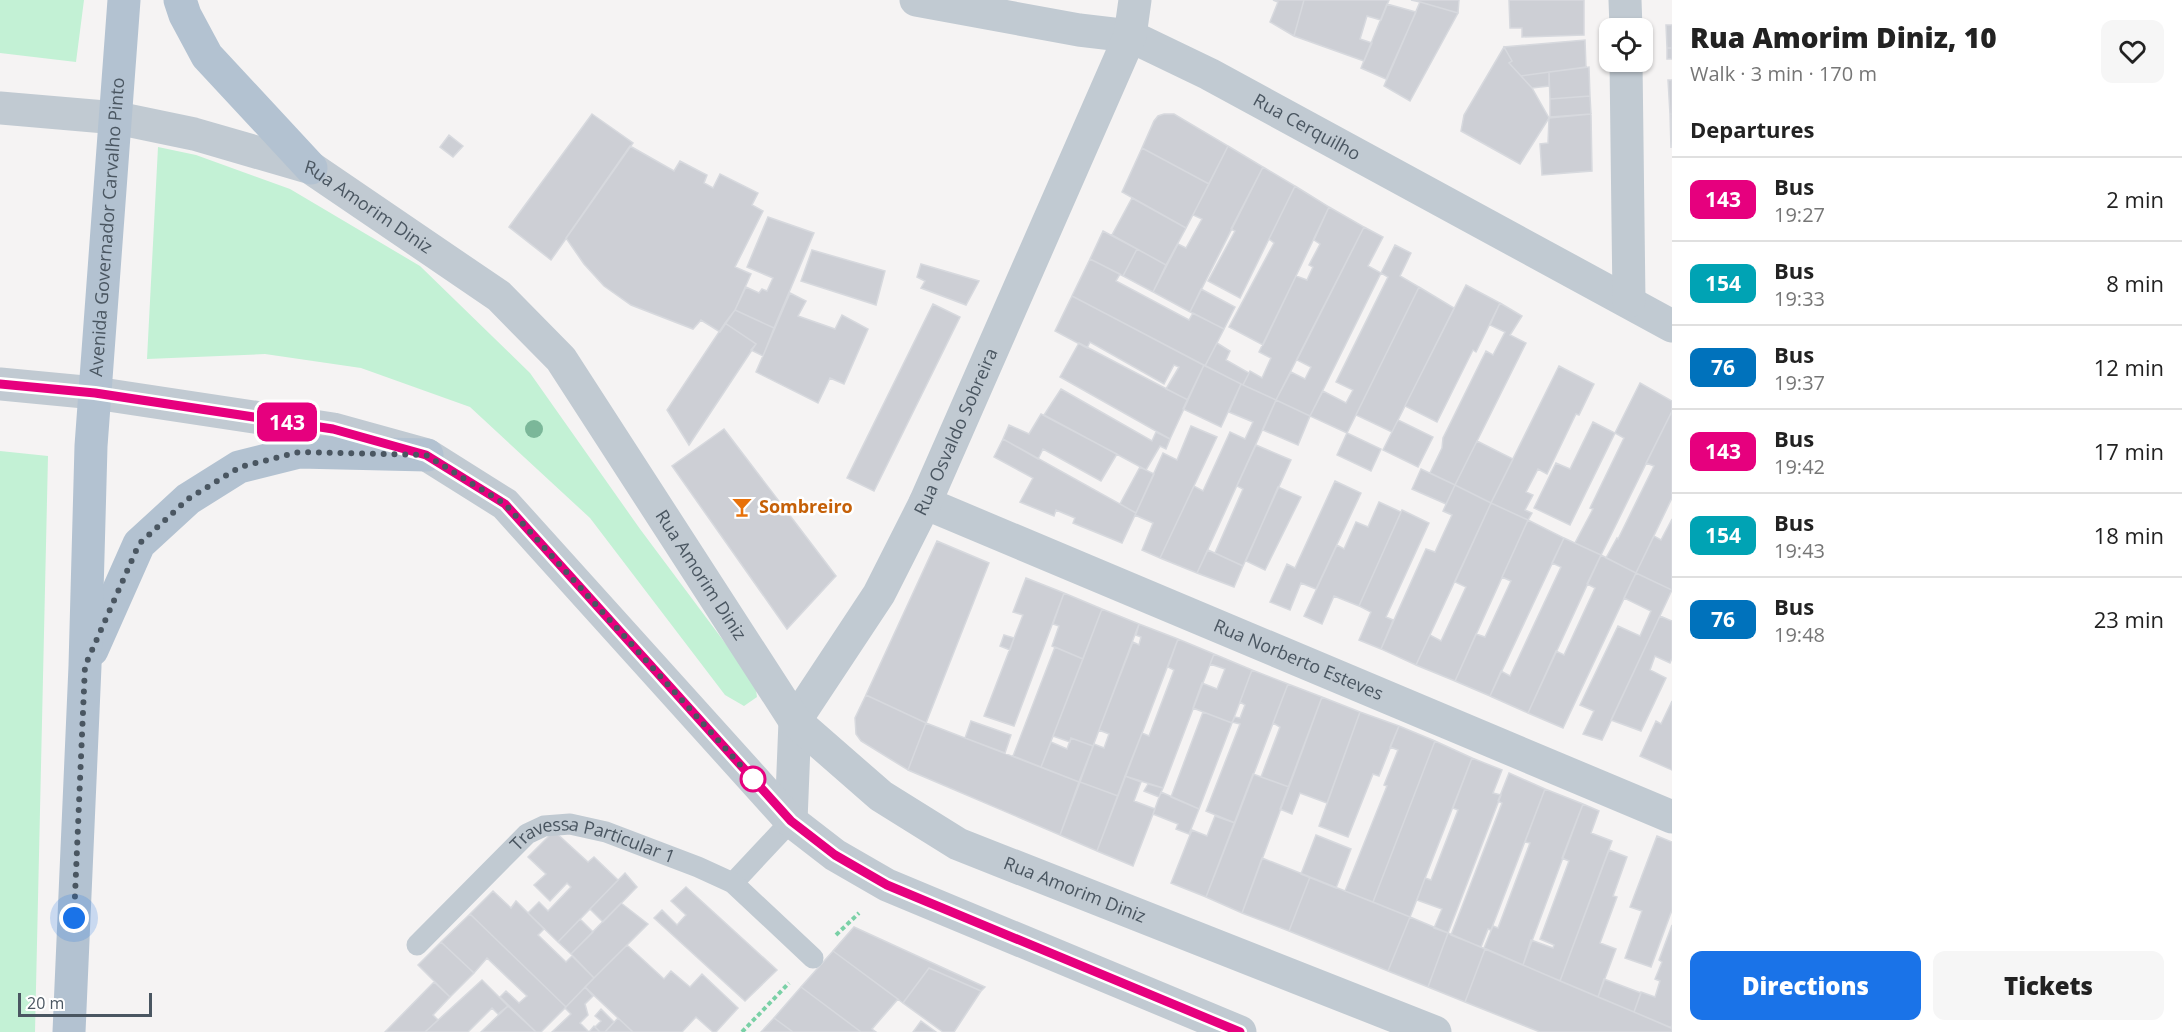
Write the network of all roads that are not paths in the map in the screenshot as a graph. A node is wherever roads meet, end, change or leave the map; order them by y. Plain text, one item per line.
1 (124, 0) edge
2 (180, 0) edge
3 (916, 0) edge
4 (1135, 0) edge
5 (1625, 0) edge
6 (1626, 18) edge
7 (1130, 36) junction
8 (1626, 72) edge
9 (0, 108) edge
10 (117, 118) junction
11 (311, 168) junction
12 (1629, 301) junction
13 (1672, 326) edge
14 (0, 384) edge
15 (95, 393) junction
16 (426, 455) junction
17 (925, 503) junction
18 (85, 666) junction
19 (795, 721) junction
20 (1672, 817) edge
21 (791, 821) junction
22 (733, 883) junction
23 (417, 945) dead end
24 (813, 958) dead end
25 (69, 1032) edge
26 (1240, 1032) edge
27 (1435, 1032) edge

1 - 10 main road, Avenida Governador Carvalho Pinto
2 - 11 main road
3 - 7 street, Rua Cerquilho
4 - 7 street, Rua Osvaldo Sobreira
5 - 6 street
7 - 12 street, Rua Cerquilho
7 - 17 street, Rua Osvaldo Sobreira
8 - 12 street
9 - 10 street, Rua Amorim Diniz
10 - 11 street, Rua Amorim Diniz
10 - 15 main road, Avenida Governador Carvalho Pinto
11 - 19 street, Rua Amorim Diniz
12 - 13 street, Rua Cerquilho
14 - 15 street
15 - 16 street
15 - 18 main road, Avenida Governador Carvalho Pinto
16 - 18 main road
16 - 21 street
17 - 19 street, Rua Osvaldo Sobreira
17 - 20 street, Rua Norberto Esteves
18 - 25 main road, Avenida Governador Carvalho Pinto
19 - 21 street
19 - 27 street, Rua Amorim Diniz
21 - 22 lane
21 - 26 street
22 - 23 lane, Travessa Particular 1
22 - 24 lane, Travessa Particular 1

